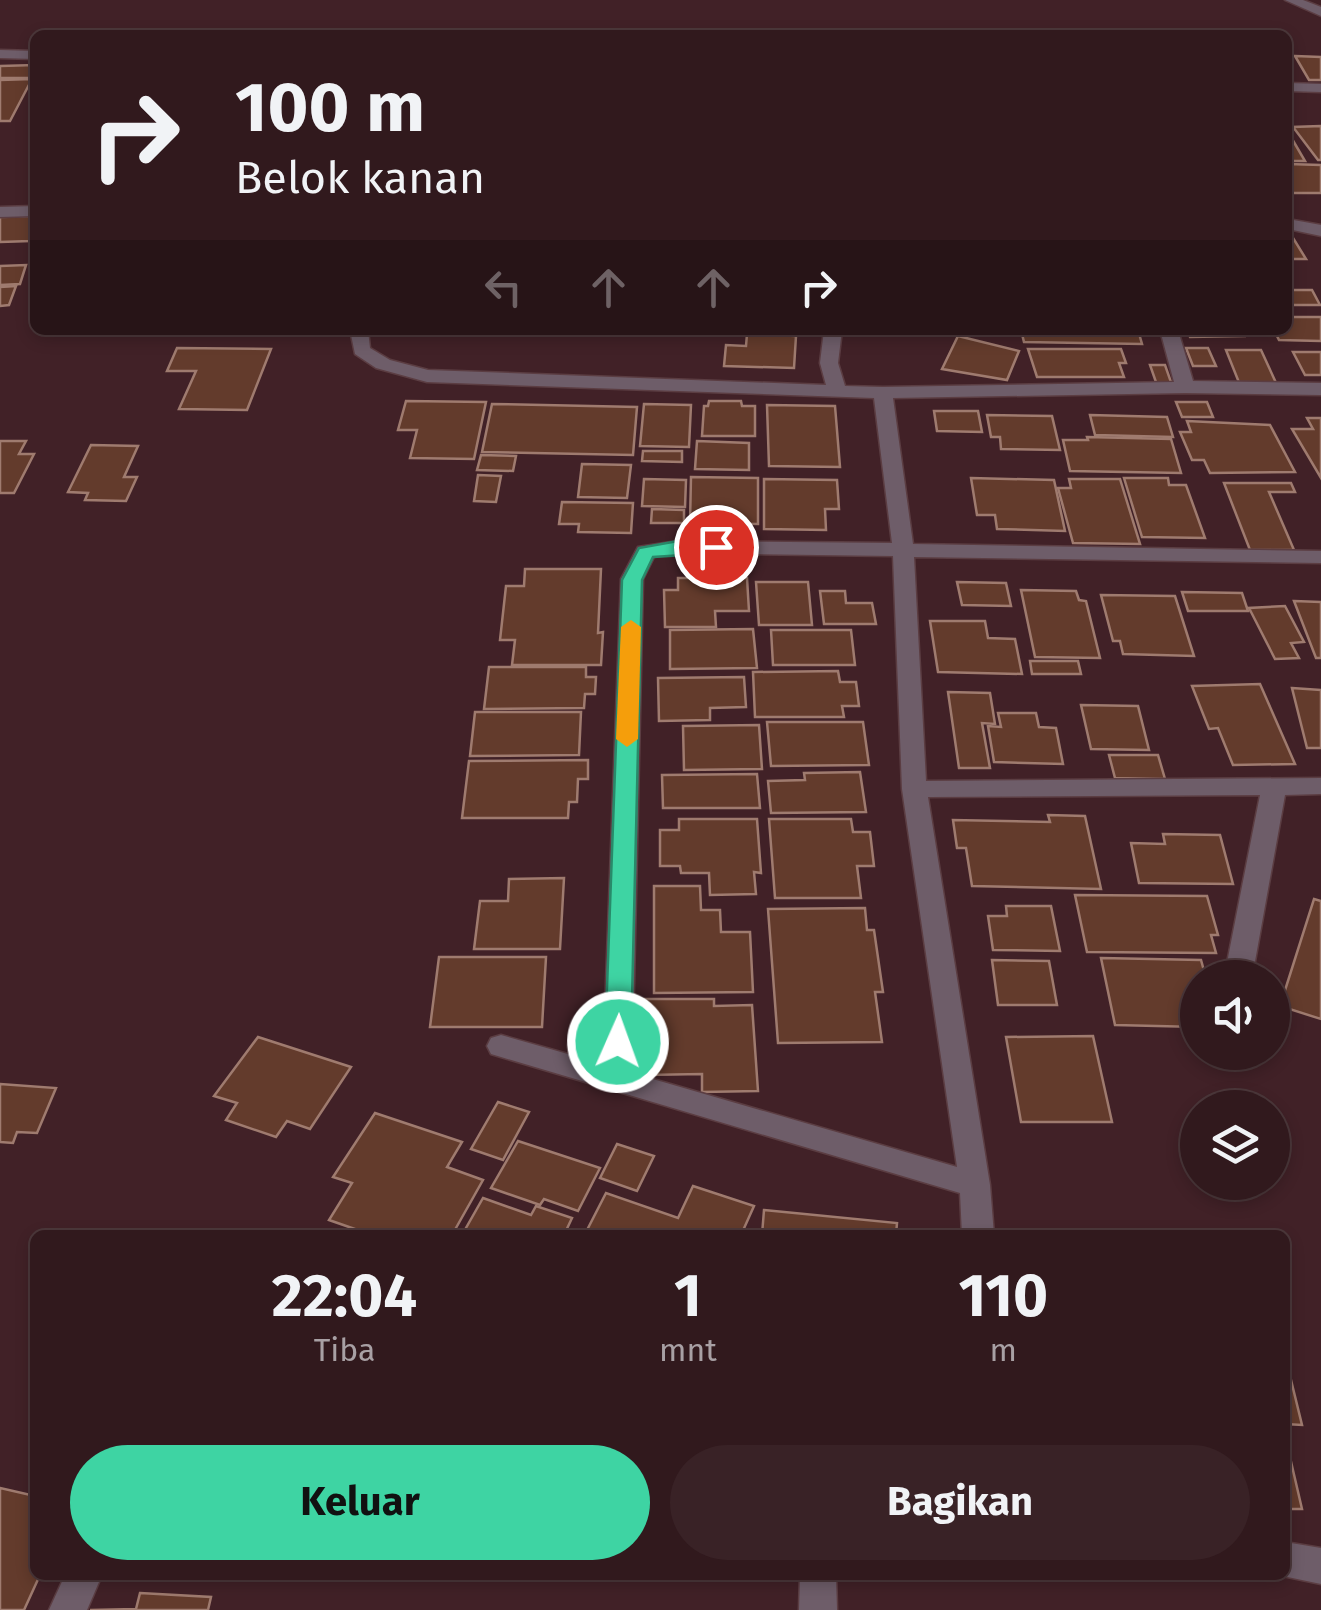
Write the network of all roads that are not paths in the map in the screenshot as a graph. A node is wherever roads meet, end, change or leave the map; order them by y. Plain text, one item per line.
1 (1291, 0) edge
2 (1321, 12) edge
3 (0, 54) edge
4 (30, 54) edge
5 (1292, 87) edge
6 (1321, 88) edge
7 (30, 210) edge
8 (0, 212) edge
9 (1292, 224) edge
10 (1321, 232) edge
11 (360, 335) edge
12 (833, 335) edge
13 (1169, 335) edge
14 (1185, 387) junction
15 (1321, 389) edge
16 (837, 391) junction
17 (883, 394) junction
18 (902, 550) junction
19 (1321, 558) edge
20 (1274, 789) junction
21 (914, 790) junction
22 (1318, 790) edge
23 (1241, 960) edge
24 (501, 1046) dead end
25 (617, 1081) junction
26 (975, 1185) junction
27 (978, 1230) edge
28 (1290, 1561) edge
29 (1321, 1566) edge
30 (82, 1580) edge
31 (818, 1580) edge
32 (68, 1610) edge
33 (818, 1610) edge

1 - 2 street
3 - 4 street
5 - 6 street
7 - 8 street
9 - 10 street
11 - 16 street
12 - 16 street
13 - 14 street
14 - 15 street
14 - 17 street
16 - 17 street
17 - 18 street
18 - 19 street
18 - 21 street
18 - 25 street
20 - 21 street
20 - 22 street
20 - 23 street
21 - 26 street
24 - 25 street
25 - 26 street
26 - 27 street
28 - 29 street
30 - 32 street
31 - 33 street

